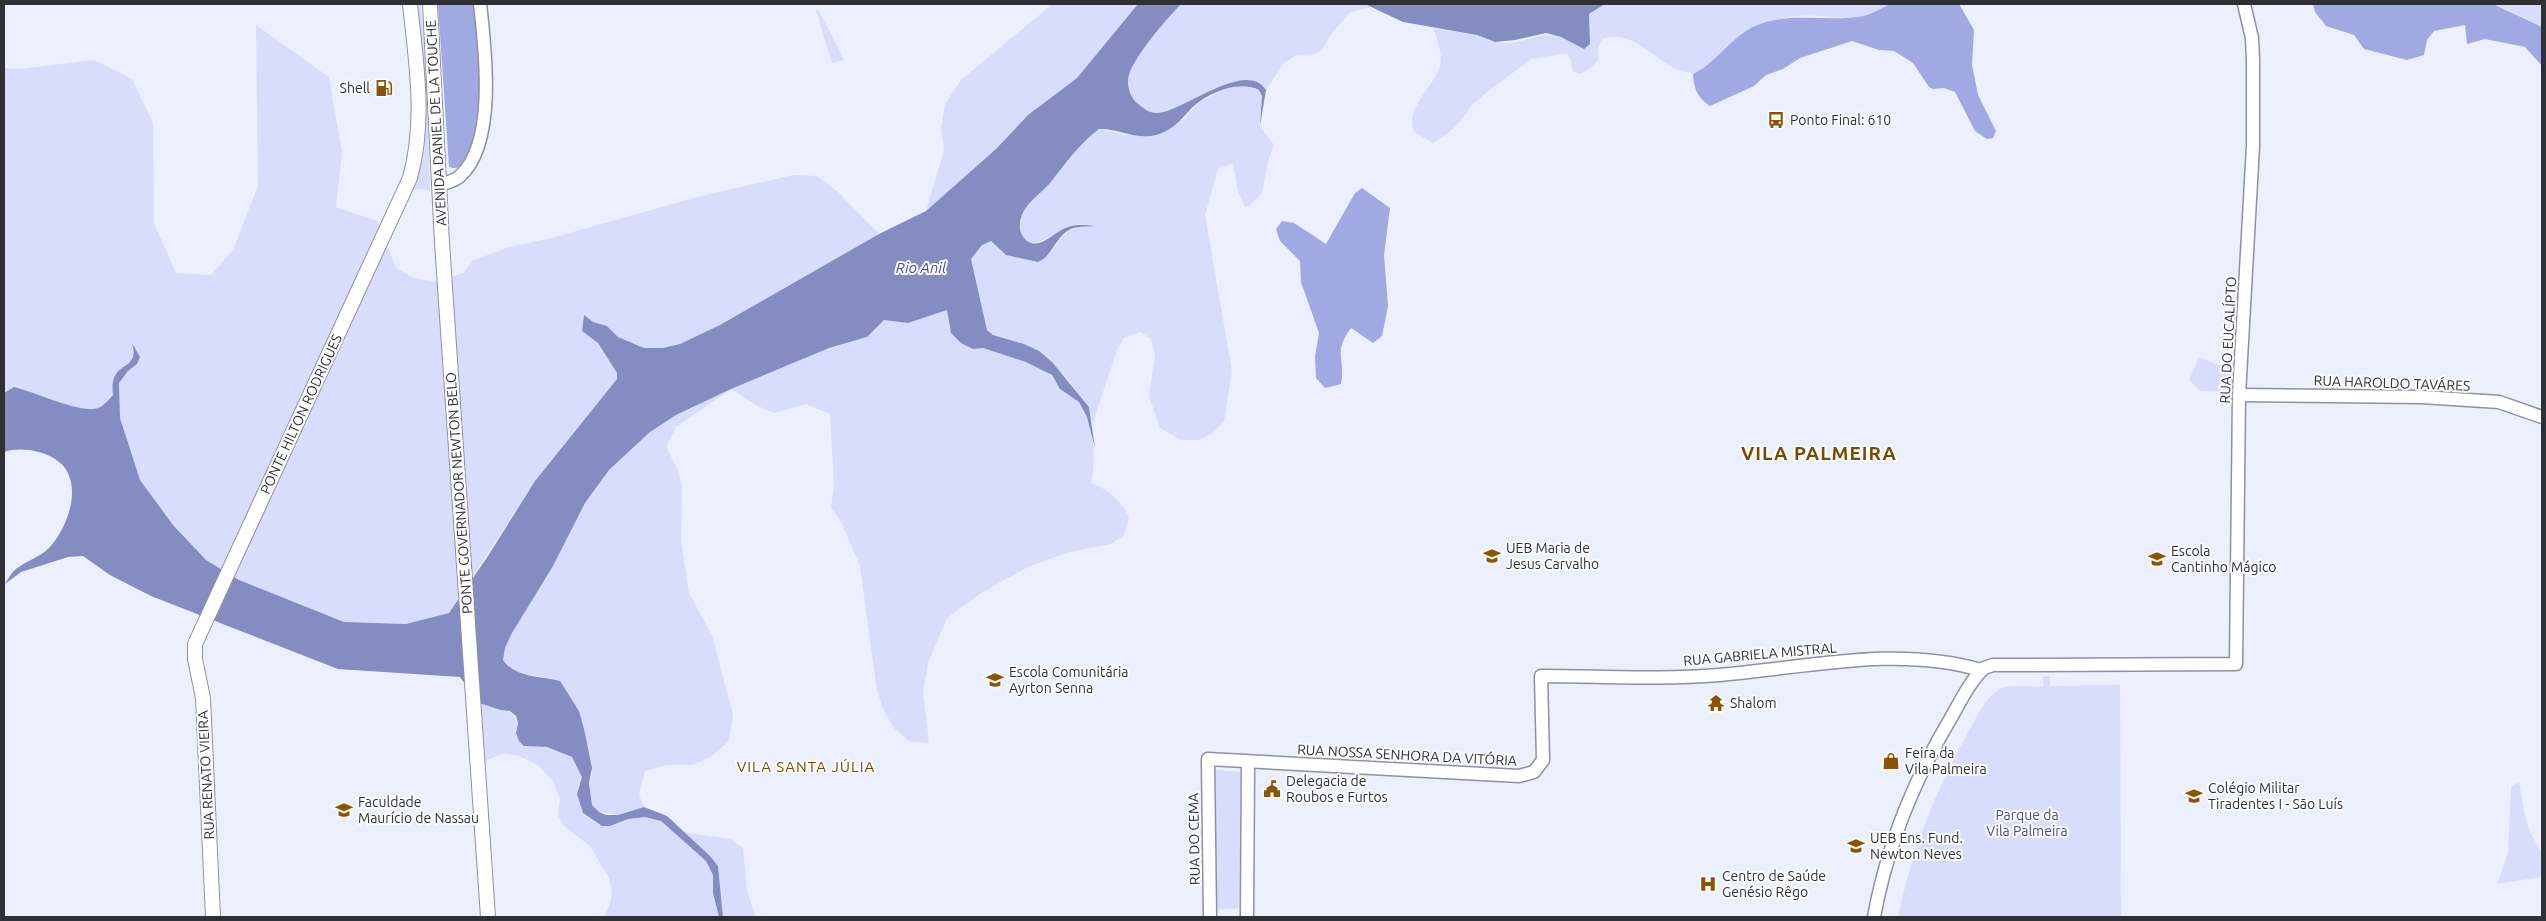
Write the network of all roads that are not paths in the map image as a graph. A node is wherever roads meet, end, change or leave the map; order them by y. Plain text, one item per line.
1 (410, 4) edge
2 (430, 4) edge
3 (480, 4) edge
4 (2244, 4) edge
5 (439, 185) junction
6 (404, 195) joint
7 (442, 243) joint
8 (2239, 395) junction
9 (2542, 417) edge
10 (198, 633) joint
11 (2236, 664) joint
12 (1987, 667) junction
13 (1541, 676) joint
14 (1208, 760) joint
15 (1248, 762) junction
16 (213, 917) edge
17 (488, 917) edge
18 (1210, 917) edge
19 (1247, 917) edge
20 (1874, 917) edge

1 - 6 main road, AVENIDA DANIEL DE LA TOUCHE
2 - 5 main road, AVENIDA DANIEL DE LA TOUCHE
3 - 5 street
4 - 8 street, RUA DO EUCALÍPTO
5 - 7 main road, AVENIDA DANIEL DE LA TOUCHE
6 - 10 main road, PONTE HILTON RODRIGUES
7 - 17 main road, PONTE GOVERNADOR NEWTON BELO
8 - 9 street, RUA HAROLDO TAVÁRES
8 - 11 street, RUA DO EUCALÍPTO
10 - 16 main road, RUA RENATO VIEIRA
11 - 12 street, RUA GABRIELA MISTRAL
12 - 13 street, RUA GABRIELA MISTRAL
12 - 20 street
13 - 15 street, RUA NOSSA SENHORA DA VITÓRIA
14 - 15 street, RUA NOSSA SENHORA DA VITÓRIA
14 - 18 street, RUA DO CEMA
15 - 19 street

